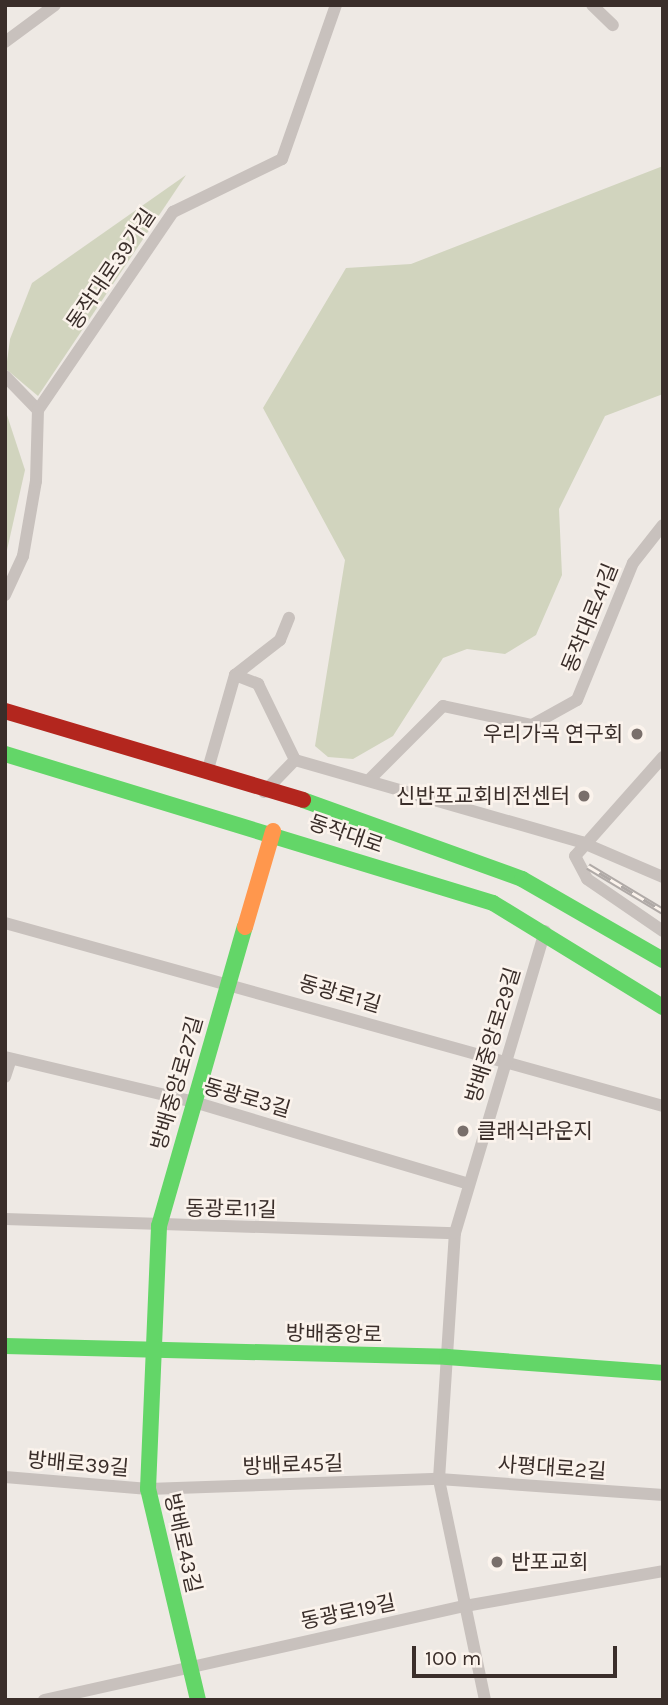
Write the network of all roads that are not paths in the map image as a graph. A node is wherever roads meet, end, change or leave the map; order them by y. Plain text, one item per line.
1 (32, 5) edge
2 (55, 5) edge
3 (336, 5) edge
4 (592, 5) edge
5 (41, 16) junction
6 (613, 25) dead end
7 (5, 42) edge
8 (5, 376) edge
9 (38, 410) junction
10 (663, 525) edge
11 (5, 595) edge
12 (289, 618) dead end
13 (235, 675) junction
14 (5, 711) edge
15 (6, 757) edge
16 (663, 757) edge
17 (295, 760) junction
18 (208, 769) junction
19 (371, 778) junction
20 (264, 792) junction
21 (273, 831) junction
22 (581, 842) junction
23 (663, 877) edge
24 (5, 923) edge
25 (545, 931) junction
26 (663, 931) edge
27 (663, 960) edge
28 (228, 983) junction
29 (659, 1002) edge
30 (663, 1014) edge
31 (8, 1058) edge
32 (503, 1060) junction
33 (5, 1077) edge
34 (194, 1102) junction
35 (663, 1106) edge
36 (469, 1184) junction
37 (5, 1219) edge
38 (159, 1226) junction
39 (455, 1233) junction
40 (5, 1346) edge
41 (153, 1352) junction
42 (447, 1357) junction
43 (663, 1373) edge
44 (663, 1385) edge
45 (5, 1477) edge
46 (439, 1479) junction
47 (148, 1489) junction
48 (663, 1495) edge
49 (663, 1571) edge
50 (465, 1606) junction
51 (190, 1665) junction
52 (44, 1700) edge
53 (198, 1700) edge
54 (485, 1700) edge

1 - 5 street
2 - 5 street
3 - 9 street, 동작대로39가길
4 - 6 street
5 - 7 street
8 - 9 street
9 - 11 street
10 - 19 street, 동작대로41길
12 - 13 street
13 - 17 street
13 - 18 street
14 - 18 street, 동작대로
15 - 21 street, 동작대로
16 - 22 street
17 - 19 street
17 - 20 street
18 - 20 street, 동작대로
19 - 22 street
20 - 27 street, 동작대로
21 - 25 street, 동작대로
21 - 28 street, 방배중앙로27길
22 - 23 street
22 - 26 street
24 - 28 street, 동광로1길
25 - 29 street, 동작대로
25 - 32 street, 방배중앙로29길
28 - 32 street, 동광로1길
28 - 34 street, 방배중앙로27길
29 - 30 street, 동작대로
31 - 33 street, 동광로3길
31 - 34 street, 동광로3길
32 - 35 street, 동광로1길
32 - 36 street, 방배중앙로29길
34 - 36 street, 동광로3길
34 - 38 street, 방배중앙로27길
36 - 39 street, 방배중앙로29길
37 - 38 street, 동광로11길
38 - 39 street, 동광로11길
38 - 41 street, 방배중앙로27길
39 - 42 street, 방배중앙로29길
40 - 41 street, 방배중앙로
41 - 42 street, 방배중앙로
41 - 47 street, 방배로43길
42 - 43 street, 방배중앙로
42 - 46 street
43 - 44 street
45 - 47 street, 방배로39길
46 - 47 street, 방배로45길
46 - 48 street, 사평대로2길
46 - 50 street
47 - 51 street, 방배로43길
49 - 50 street, 동광로19길
50 - 51 street, 동광로19길
50 - 54 street
51 - 52 street, 동광로19길
51 - 53 street, 방배로43길

